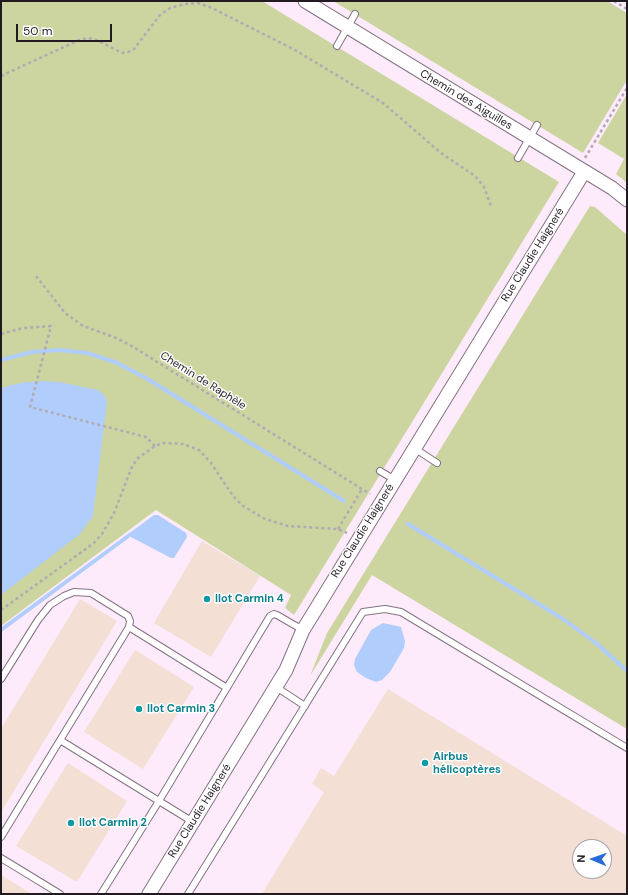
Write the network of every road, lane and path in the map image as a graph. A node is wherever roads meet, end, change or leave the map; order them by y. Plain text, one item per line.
1 (305, 1) edge
2 (614, 1) edge
3 (627, 9) edge
4 (355, 14) dead end
5 (348, 27) junction
6 (337, 46) dead end
7 (1, 76) edge
8 (627, 88) edge
9 (537, 125) dead end
10 (529, 138) junction
11 (518, 158) dead end
12 (585, 158) dead end
13 (584, 172) junction
14 (627, 200) edge
15 (490, 206) dead end
16 (36, 276) dead end
17 (1, 334) edge
18 (154, 446) junction
19 (414, 448) junction
20 (437, 463) dead end
21 (380, 471) dead end
22 (395, 480) junction
23 (362, 489) junction
24 (370, 494) dead end
25 (338, 529) junction
26 (347, 533) dead end
27 (1, 610) edge
28 (129, 627) junction
29 (304, 630) junction
30 (1, 679) edge
31 (276, 687) junction
32 (227, 688) junction
33 (305, 706) junction
34 (60, 740) junction
35 (627, 748) edge
36 (159, 801) junction
37 (193, 822) junction
38 (1, 837) edge
39 (1, 858) edge
40 (60, 894) edge
41 (101, 894) edge
42 (149, 894) edge
43 (188, 894) edge

1 - 5 street, Chemin des Aiguilles
2 - 3 path
4 - 5 lane
5 - 6 lane
5 - 10 street, Chemin des Aiguilles
7 - 15 path
8 - 12 path
9 - 10 lane
10 - 11 lane
10 - 13 street, Chemin des Aiguilles
13 - 14 street, Chemin des Aiguilles
13 - 19 street, Rue Claudie Haigneré
16 - 23 path, Chemin de Raphèle
17 - 18 path
18 - 25 path
18 - 27 path
19 - 20 lane
19 - 22 street, Rue Claudie Haigneré
21 - 22 lane
22 - 29 street, Rue Claudie Haigneré
23 - 24 path, Chemin de Raphèle
23 - 25 path
25 - 26 path
28 - 30 lane
28 - 32 lane
28 - 34 lane
29 - 31 street, Rue Claudie Haigneré
29 - 32 lane
31 - 33 lane
31 - 37 street, Rue Claudie Haigneré
32 - 36 lane
33 - 35 lane
33 - 43 lane
34 - 36 lane
34 - 38 lane
36 - 37 lane
36 - 41 lane
37 - 42 street, Rue Claudie Haigneré
39 - 40 lane

